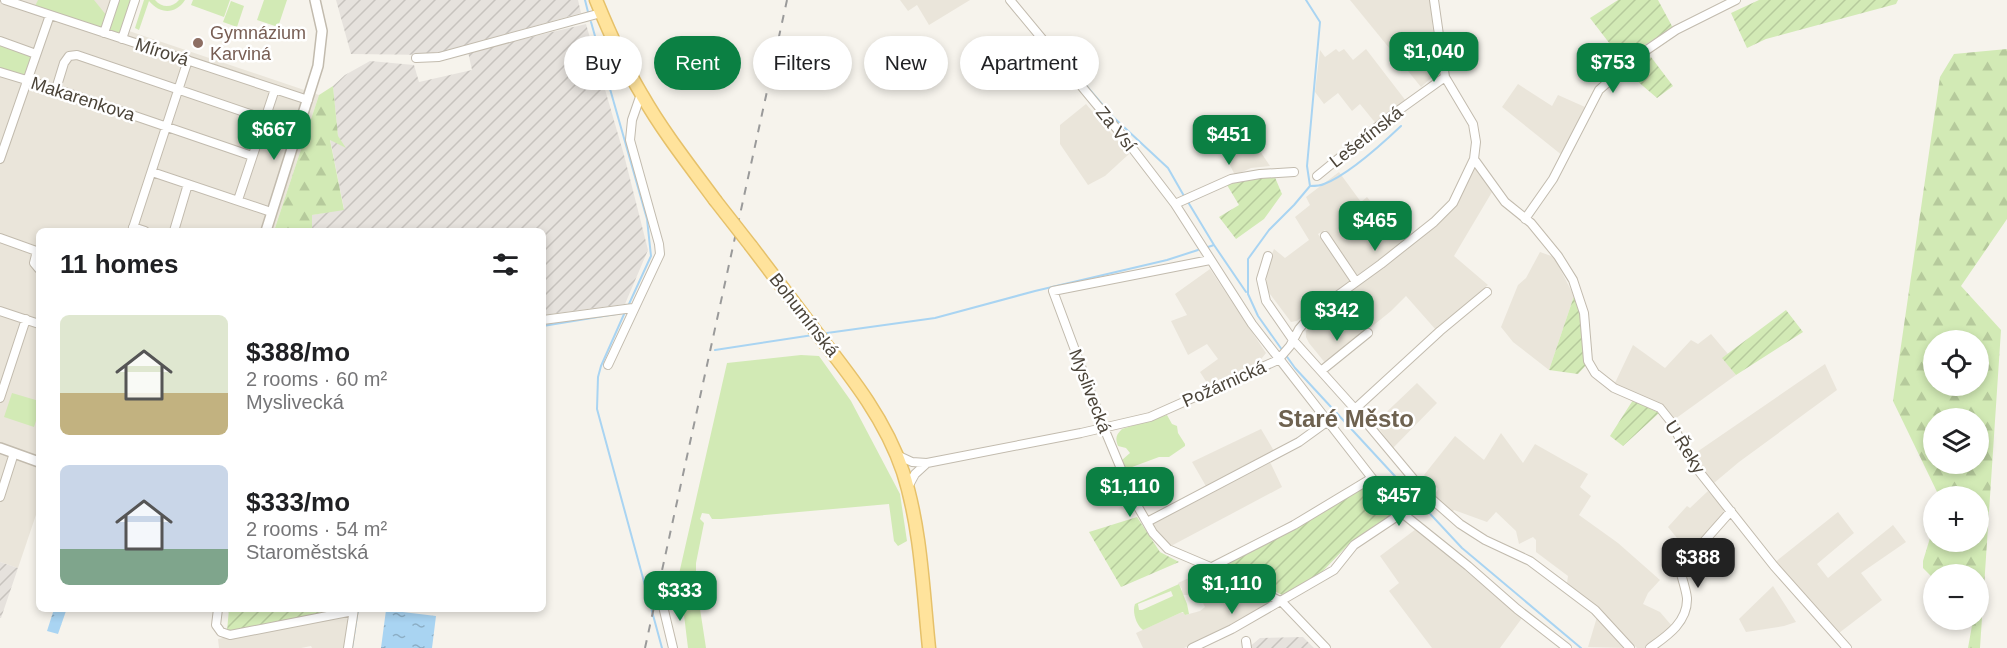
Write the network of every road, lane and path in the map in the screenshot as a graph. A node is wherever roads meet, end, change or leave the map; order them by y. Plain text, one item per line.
1 (115, 0) edge
2 (135, 0) edge
3 (315, 0) edge
4 (596, 0) edge
5 (1010, 0) edge
6 (1434, 0) edge
7 (1736, 0) edge
8 (10, 1) edge
9 (601, 13) junction
10 (50, 15) junction
11 (104, 33) junction
12 (122, 39) junction
13 (0, 41) edge
14 (36, 54) junction
15 (416, 58) dead end
16 (188, 60) junction
17 (0, 72) edge
18 (1445, 77) junction
19 (26, 80) junction
20 (56, 89) junction
21 (275, 89) junction
22 (180, 90) junction
23 (641, 94) junction
24 (308, 100) junction
25 (265, 119) junction
26 (167, 126) junction
27 (252, 156) junction
28 (0, 159) edge
29 (1474, 159) junction
30 (152, 172) junction
31 (1294, 172) dead end
32 (1317, 176) dead end
33 (188, 184) junction
34 (238, 200) junction
35 (1175, 204) junction
36 (272, 212) junction
37 (1525, 219) junction
38 (132, 228) edge
39 (175, 228) edge
40 (267, 228) edge
41 (1325, 236) dead end
42 (0, 238) edge
43 (36, 250) edge
44 (1268, 256) dead end
45 (1210, 260) junction
46 (1356, 282) junction
47 (1487, 292) dead end
48 (633, 308) junction
49 (0, 311) edge
50 (26, 320) junction
51 (546, 320) edge
52 (36, 323) edge
53 (1368, 333) dead end
54 (1293, 340) junction
55 (1283, 354) junction
56 (608, 365) dead end
57 (1321, 371) junction
58 (4, 377) edge
59 (0, 398) edge
60 (1355, 409) junction
61 (1328, 421) junction
62 (1104, 428) junction
63 (0, 448) edge
64 (14, 453) junction
65 (897, 455) junction
66 (36, 461) edge
67 (927, 463) junction
68 (1372, 478) junction
69 (908, 488) junction
70 (0, 497) edge
71 (1421, 498) junction
72 (1731, 510) junction
73 (1402, 513) junction
74 (1147, 522) junction
75 (1212, 567) junction
76 (662, 602) dead end
77 (1282, 602) junction
78 (218, 612) edge
79 (344, 612) edge
80 (354, 612) edge
81 (348, 648) edge
82 (674, 648) edge
83 (929, 648) edge
84 (1192, 648) edge
85 (1326, 648) edge
86 (1567, 648) edge
87 (1630, 648) edge
88 (1650, 648) edge
89 (1847, 648) edge

1 - 11 street
2 - 12 street
3 - 24 street
4 - 9 main road, Bohumínská
5 - 35 street, Za Vsí
6 - 18 street
7 - 37 street
8 - 10 street, Mírová
9 - 15 street
9 - 23 main road, Bohumínská
10 - 11 street, Mírová
10 - 14 street
11 - 12 street, Mírová
12 - 16 street, Mírová
13 - 14 street
14 - 19 street
16 - 21 street, Mírová
16 - 22 street
17 - 19 street, Makarenkova
18 - 29 street
18 - 32 street, Lešetínská
19 - 20 street, Makarenkova
19 - 28 street
20 - 22 street, Mírová
20 - 26 street, Makarenkova
21 - 24 street, Mírová
21 - 25 street
22 - 25 street, Mírová
22 - 26 street
23 - 48 street
23 - 65 main road, Bohumínská, bridge
24 - 36 street
25 - 27 street
26 - 27 street, Makarenkova
26 - 30 street
27 - 34 street
29 - 37 street, U Řeky
29 - 46 street
30 - 33 street
30 - 38 street
31 - 35 street
33 - 34 street
33 - 39 street
34 - 36 street
35 - 45 street, Za Vsí
36 - 40 street
37 - 72 street, U Řeky
41 - 46 street
42 - 43 street
44 - 54 street
45 - 55 street, Za Vsí
45 - 62 street, Myslivecká
46 - 54 street
47 - 60 street
48 - 51 street
48 - 56 street
49 - 50 street
50 - 52 street
50 - 58 street
53 - 57 street
54 - 55 street
54 - 57 street
55 - 61 street, Za Vsí
55 - 62 street, Požárnická
57 - 60 street
58 - 59 street
60 - 71 street
61 - 68 street, Za Vsí
61 - 74 street
62 - 67 street, Požárnická
62 - 74 street, Myslivecká
63 - 64 street
64 - 66 street
64 - 70 street
65 - 67 street
65 - 69 main road, Bohumínská
67 - 69 street
68 - 73 street, Za Vsí
68 - 75 street
69 - 83 main road, Bohumínská
71 - 73 street
71 - 87 street
72 - 88 street
72 - 89 street, U Řeky
73 - 77 street
73 - 86 street, Za Vsí
74 - 75 street, Myslivecká
75 - 77 street, Myslivecká
76 - 82 street
77 - 84 street
77 - 85 street, Myslivecká
78 - 79 street
80 - 81 street

